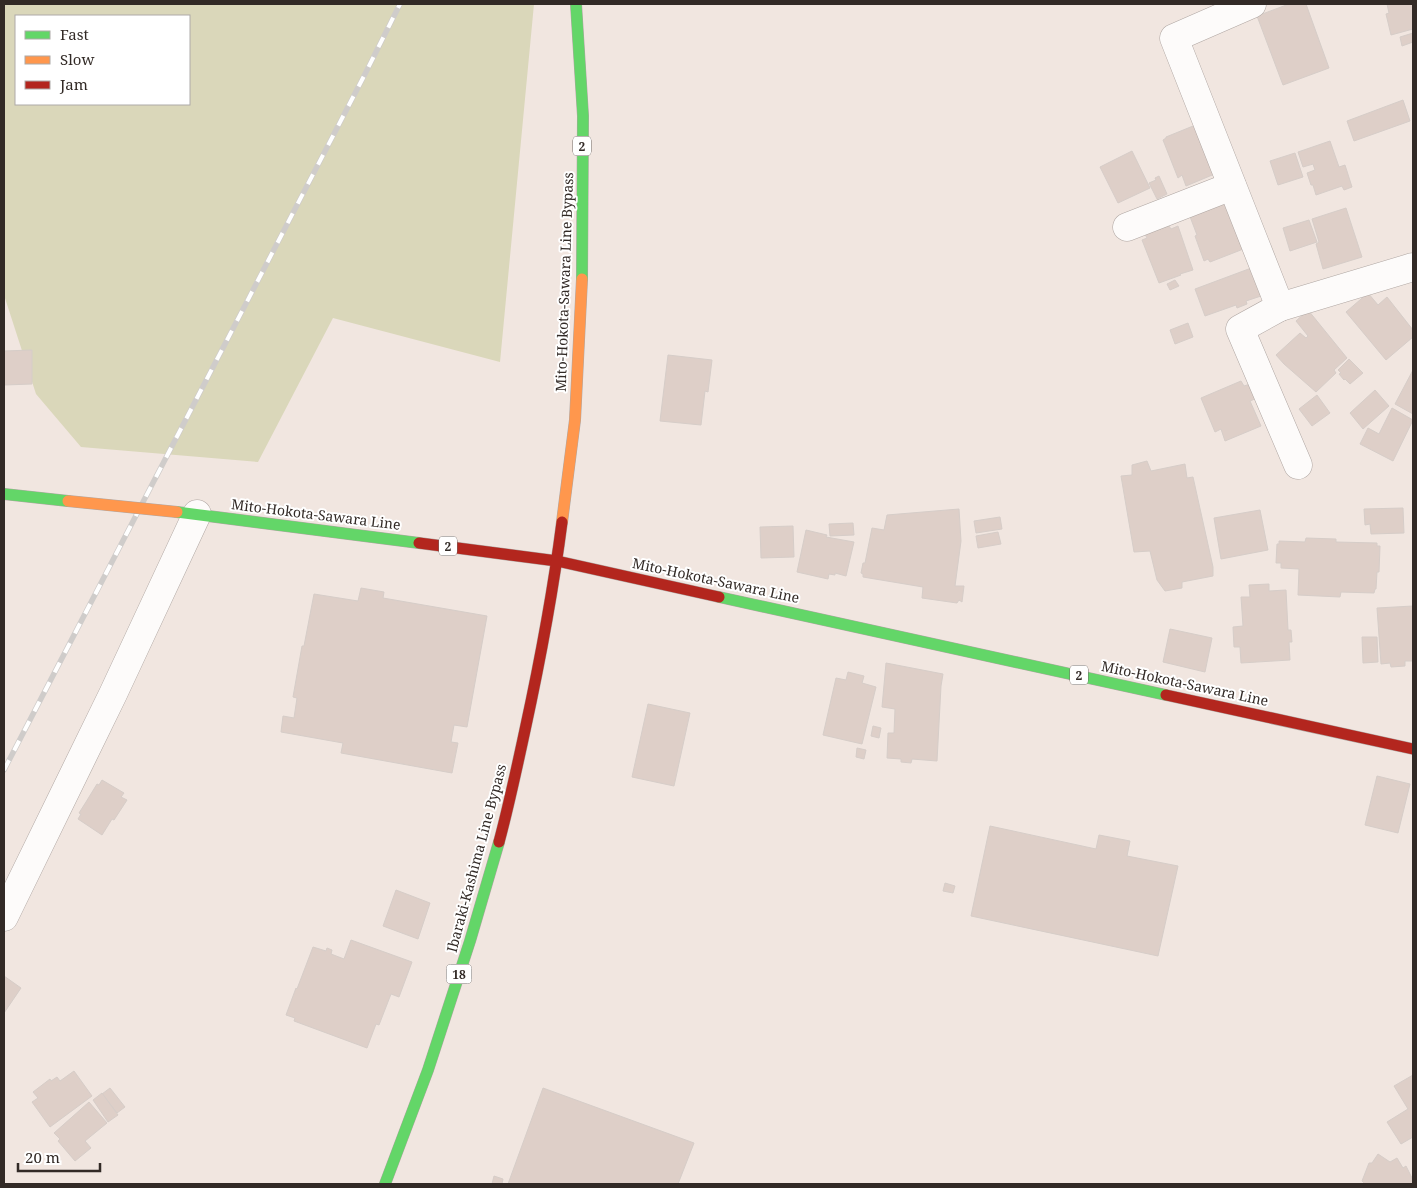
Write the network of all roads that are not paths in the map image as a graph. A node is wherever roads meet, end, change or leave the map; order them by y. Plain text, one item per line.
1 (576, 4) edge
2 (1252, 4) edge
3 (1232, 186) junction
4 (1127, 227) dead end
5 (1413, 267) edge
6 (1280, 307) junction
7 (1298, 465) dead end
8 (4, 494) edge
9 (187, 513) junction
10 (557, 561) junction
11 (1413, 749) edge
12 (4, 917) edge
13 (385, 1184) edge

1 - 10 main road, Mito-Hokota-Sawara Line Bypass / 2
2 - 3 street
3 - 4 street
3 - 6 street
5 - 6 street
6 - 7 street
8 - 9 main road, Mito-Hokota-Sawara Line / 2, bridge
9 - 10 main road, Mito-Hokota-Sawara Line / 2
9 - 12 street
10 - 11 main road, Mito-Hokota-Sawara Line / 2
10 - 13 main road, Ibaraki-Kashima Line Bypass / 18

